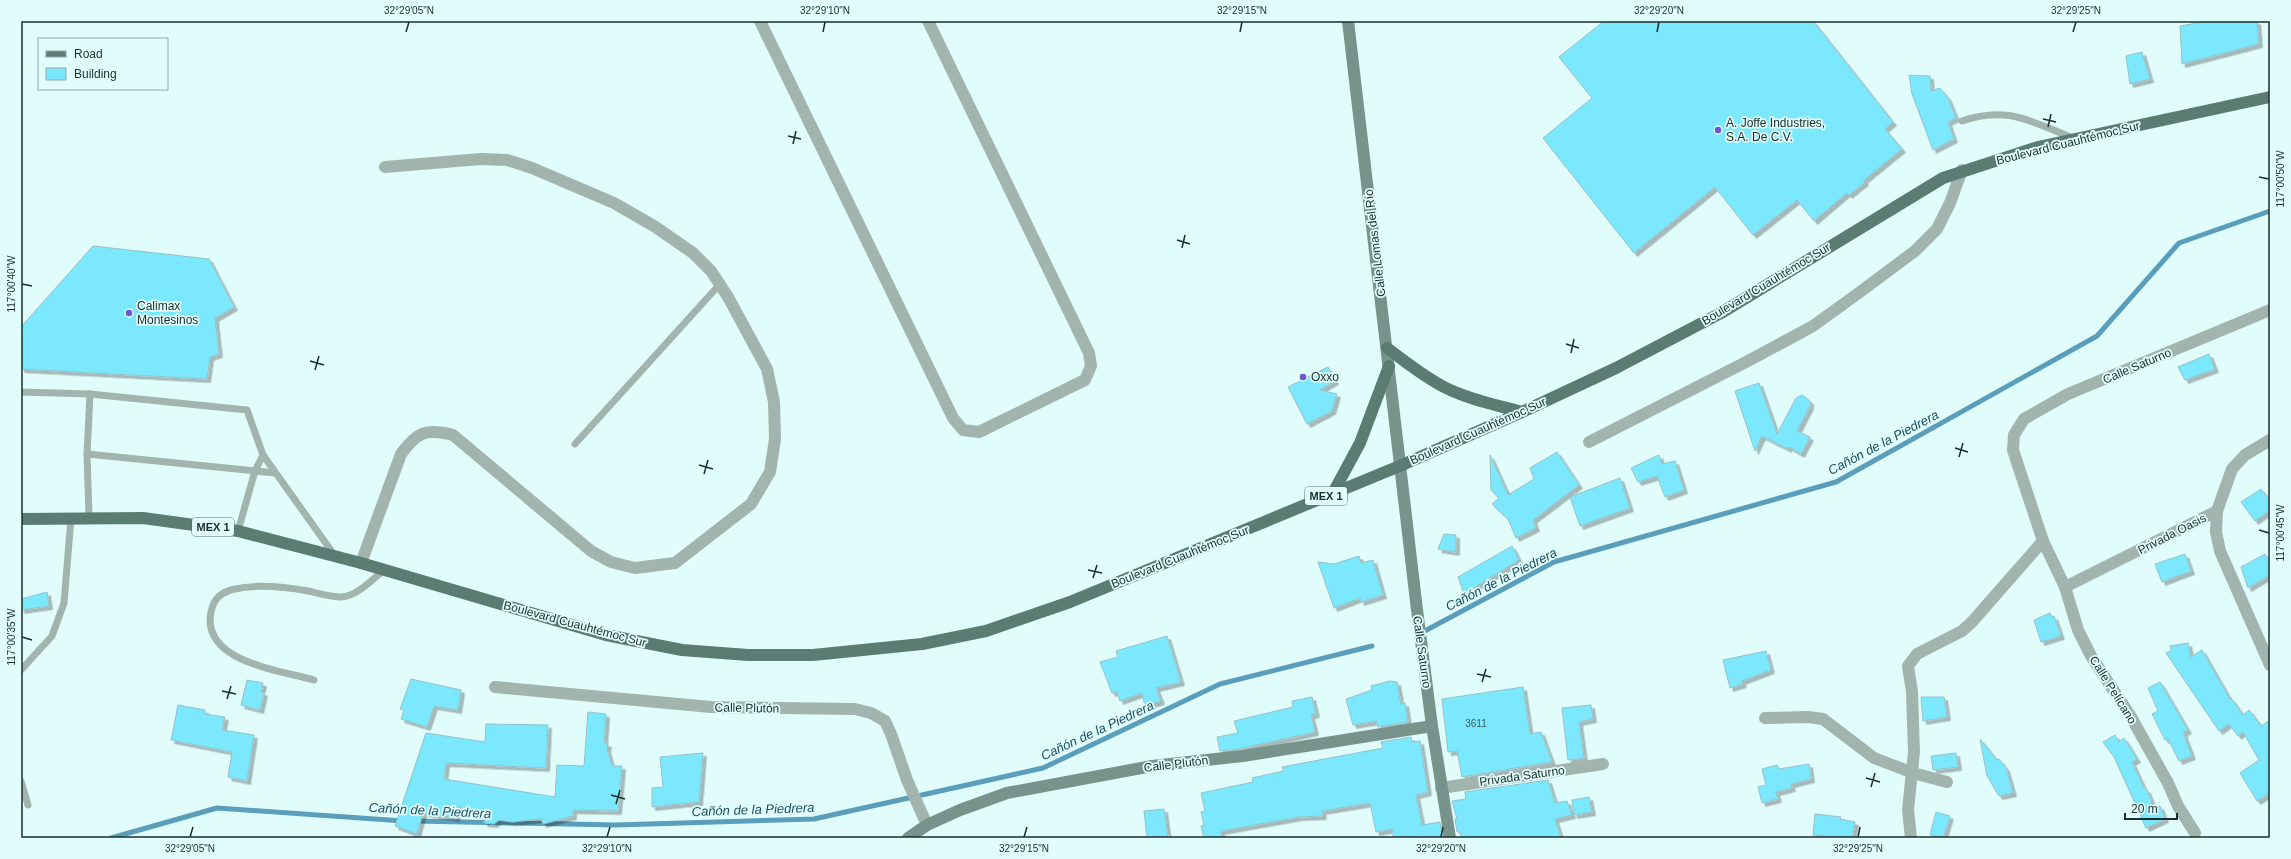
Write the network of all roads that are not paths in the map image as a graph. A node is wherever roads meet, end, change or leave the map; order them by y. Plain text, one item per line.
1 (760, 21) edge
2 (928, 21) edge
3 (1348, 21) edge
4 (2270, 97) edge
5 (1962, 121) dead end
6 (2075, 139) junction
7 (385, 167) dead end
8 (1962, 170) junction
9 (720, 284) junction
10 (2270, 310) edge
11 (1387, 348) junction
12 (1389, 366) junction
13 (21, 392) edge
14 (90, 394) junction
15 (1522, 412) junction
16 (2014, 435) joint
17 (2270, 440) edge
18 (1589, 442) dead end
19 (575, 444) dead end
20 (87, 454) junction
21 (263, 455) junction
22 (1402, 465) junction
23 (256, 471) junction
24 (274, 473) junction
25 (1333, 493) junction
26 (2217, 511) junction
27 (89, 517) junction
28 (71, 518) junction
29 (21, 519) edge
30 (238, 531) junction
31 (2044, 541) junction
32 (335, 556) junction
33 (361, 563) junction
34 (384, 570) junction
35 (2065, 587) junction
36 (2270, 665) edge
37 (21, 670) edge
38 (314, 680) dead end
39 (496, 686) dead end
40 (1765, 718) dead end
41 (1432, 726) junction
42 (1603, 764) dead end
43 (1913, 773) junction
44 (21, 781) edge
45 (1947, 782) dead end
46 (1441, 788) junction
47 (28, 805) dead end
48 (927, 825) junction
49 (2195, 833) dead end
50 (908, 838) edge
51 (1450, 838) edge
52 (1911, 838) edge

1 - 2 street
3 - 11 street, Calle Lomas del Río
4 - 6 main road, Boulevard Cuauhtémoc Sur / MEX 1
5 - 6 lane
6 - 8 main road, Boulevard Cuauhtémoc Sur / MEX 1
7 - 9 street
8 - 15 main road, Boulevard Cuauhtémoc Sur / MEX 1
8 - 18 street
9 - 19 lane
9 - 33 street
10 - 16 street, Calle Saturno
11 - 12 street, Calle Lomas del Río
11 - 15 main road
12 - 22 street, Calle Lomas del Río
12 - 25 main road
13 - 14 lane
14 - 20 lane
14 - 21 lane
15 - 22 main road, Boulevard Cuauhtémoc Sur / MEX 1
16 - 31 street, Calle Pelícano
17 - 26 street
20 - 23 lane
20 - 27 lane
21 - 23 lane
21 - 24 lane
22 - 25 main road, Boulevard Cuauhtémoc Sur / MEX 1
22 - 41 street, Calle Saturno
23 - 24 lane
23 - 30 lane
24 - 32 lane
25 - 34 main road, Boulevard Cuauhtémoc Sur / MEX 1
26 - 35 street, Privada Oasis
26 - 36 street, Privada Oasis
27 - 28 main road, Boulevard Cuauhtémoc Sur / MEX 1
27 - 30 main road, Boulevard Cuauhtémoc Sur / MEX 1
28 - 29 main road, Boulevard Cuauhtémoc Sur / MEX 1
28 - 37 lane
30 - 32 main road, Boulevard Cuauhtémoc Sur / MEX 1
31 - 35 street, Calle Pelícano
31 - 43 street
32 - 33 main road, Boulevard Cuauhtémoc Sur / MEX 1
33 - 34 main road, Boulevard Cuauhtémoc Sur / MEX 1
34 - 38 lane
35 - 49 street, Calle Pelícano
39 - 48 street, Calle Plutón
40 - 43 street
41 - 46 street, Calle Saturno
41 - 48 street, Calle Plutón
42 - 46 street, Privada Saturno
43 - 45 street
43 - 52 street
44 - 47 lane
46 - 51 street, Calle Saturno
48 - 50 street, Calle Plutón

